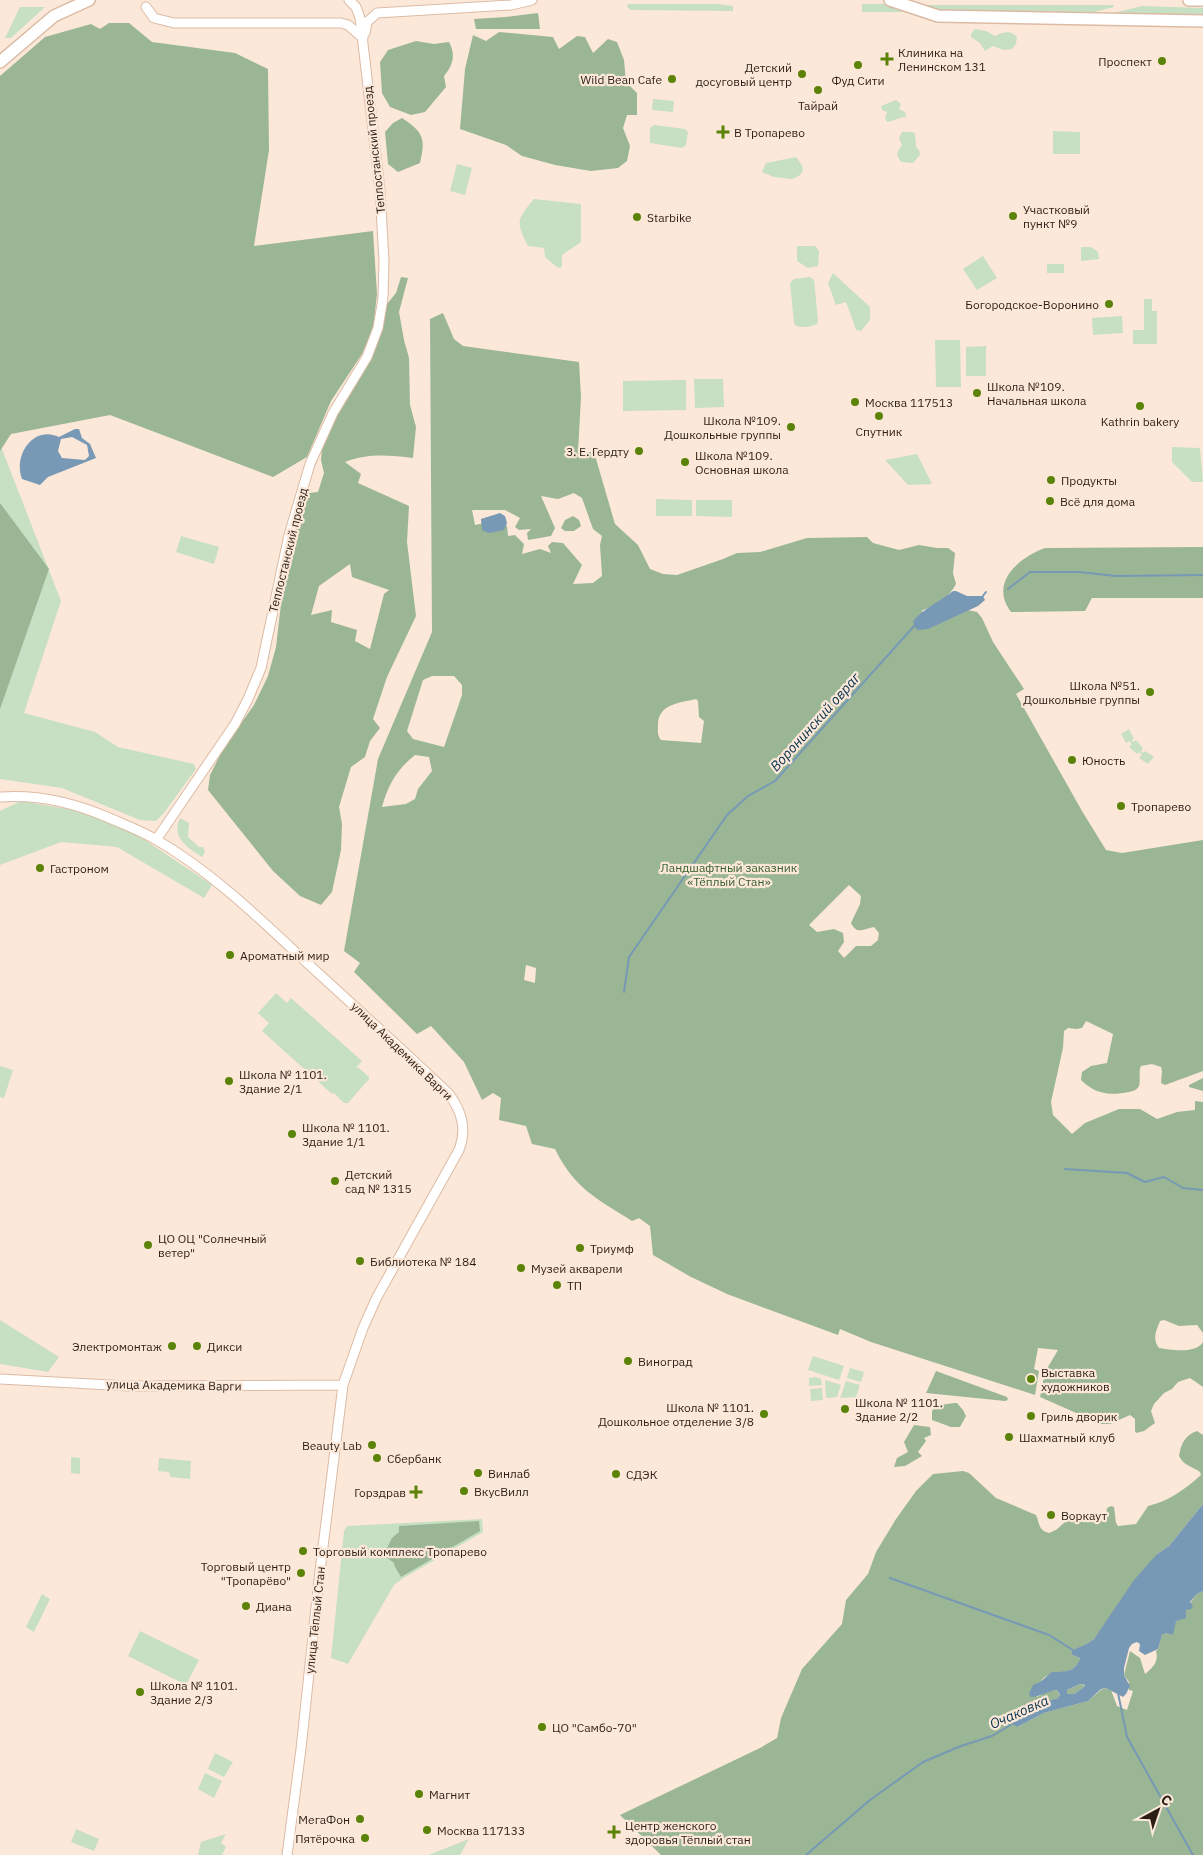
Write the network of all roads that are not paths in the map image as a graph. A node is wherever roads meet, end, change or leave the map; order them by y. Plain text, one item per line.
1 (89, 0) edge
2 (349, 0) edge
3 (532, 0) edge
4 (890, 0) edge
5 (1189, 0) edge
6 (1203, 0) edge
7 (146, 7) dead end
8 (1203, 21) edge
9 (363, 38) junction
10 (0, 62) edge
11 (0, 797) edge
12 (156, 840) junction
13 (0, 1379) edge
14 (343, 1385) junction
15 (287, 1855) edge

1 - 10 main road
2 - 9 street, Теплостанский проезд
3 - 9 street
4 - 8 main road
5 - 6 main road
7 - 9 street
9 - 12 street, Теплостанский проезд
11 - 12 street, улица Академика Варги
12 - 14 street, улица Академика Варги
13 - 14 street, улица Академика Варги
14 - 15 street, улица Тёплый Стан

